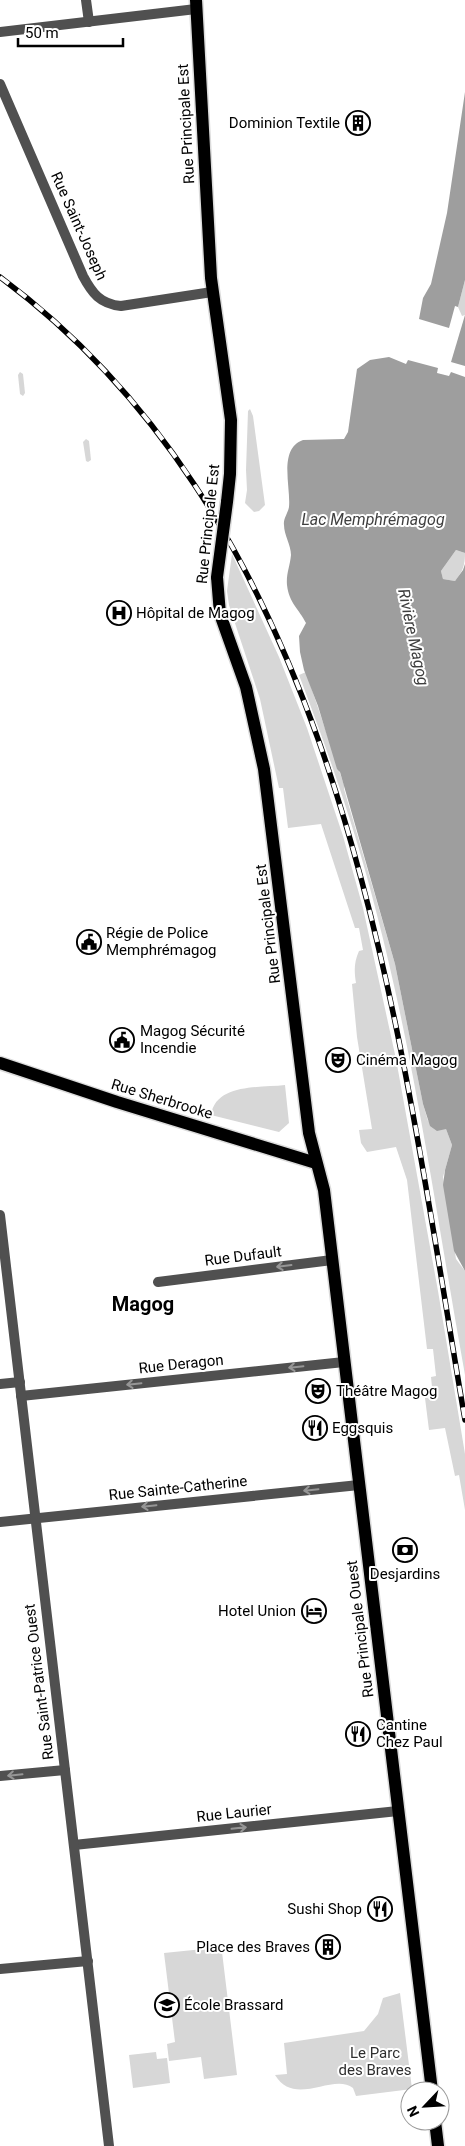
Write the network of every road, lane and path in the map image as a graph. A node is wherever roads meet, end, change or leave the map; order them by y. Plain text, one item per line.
1 (86, 0) edge
2 (196, 5) edge
3 (89, 22) junction
4 (0, 32) edge
5 (0, 84) edge
6 (212, 292) junction
7 (0, 1063) edge
8 (316, 1163) junction
9 (0, 1215) edge
10 (332, 1260) junction
11 (158, 1282) dead end
12 (344, 1362) junction
13 (20, 1382) junction
14 (0, 1384) edge
15 (21, 1396) junction
16 (359, 1484) junction
17 (34, 1518) junction
18 (0, 1522) edge
19 (65, 1770) junction
20 (0, 1776) edge
21 (398, 1811) junction
22 (74, 1845) junction
23 (88, 1961) junction
24 (0, 1969) edge
25 (431, 2081) edge
26 (436, 2131) edge
27 (109, 2146) edge
28 (438, 2146) edge

1 - 3 street
2 - 3 street
2 - 6 main road, Rue Principale Est
3 - 4 street
5 - 6 street, Rue Saint-Joseph
6 - 8 main road, Rue Principale Est, bridge
7 - 8 main road, Rue Sherbrooke
8 - 10 main road, Rue Principale Ouest
9 - 13 street, Rue Saint-Patrice Ouest
10 -> 11 street, Rue Dufault
10 - 12 main road, Rue Principale Ouest
12 -> 15 street, Rue Deragon
12 - 16 main road, Rue Principale Ouest
13 - 14 street
13 - 15 street, Rue Saint-Patrice Ouest
15 - 17 street, Rue Saint-Patrice Ouest
16 -> 17 street, Rue Sainte-Catherine
16 - 21 main road, Rue Principale Ouest
17 - 18 street, Rue Sainte-Catherine
17 - 19 street, Rue Saint-Patrice Ouest
19 -> 20 street
19 - 22 street, Rue Saint-Patrice Ouest
22 -> 21 street, Rue Laurier
21 - 25 main road, Rue Principale Ouest
22 - 23 street, Rue Saint-Patrice Ouest
23 - 24 street
23 - 27 street, Rue Saint-Patrice Ouest
26 - 28 main road

